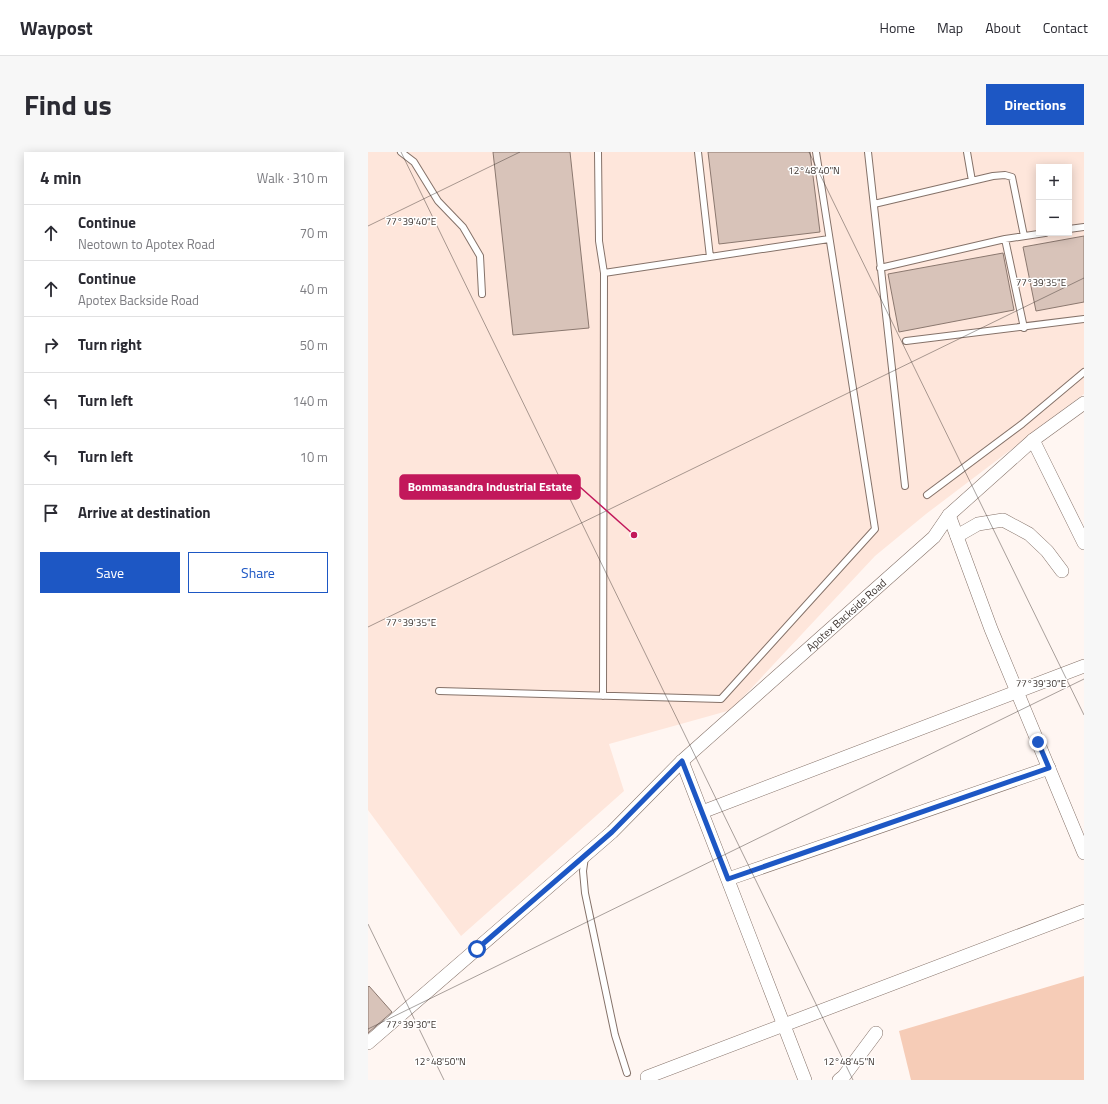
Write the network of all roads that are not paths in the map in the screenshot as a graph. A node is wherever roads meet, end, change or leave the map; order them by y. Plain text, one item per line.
1 (401, 152) edge
2 (598, 152) edge
3 (698, 152) edge
4 (816, 152) edge
5 (868, 152) edge
6 (967, 152) edge
7 (972, 181) junction
8 (874, 204) junction
9 (1084, 227) edge
10 (1072, 229) edge
11 (1036, 234) edge
12 (1024, 236) junction
13 (829, 239) junction
14 (1005, 239) junction
15 (710, 257) junction
16 (880, 268) junction
17 (604, 273) junction
18 (482, 294) dead end
19 (1084, 319) edge
20 (1024, 328) junction
21 (906, 341) dead end
22 (1084, 372) edge
23 (1084, 403) edge
24 (1033, 440) junction
25 (905, 486) dead end
26 (927, 495) dead end
27 (949, 515) junction
28 (957, 536) junction
29 (1084, 543) edge
30 (1062, 571) dead end
31 (1084, 666) edge
32 (440, 691) dead end
33 (1017, 691) junction
34 (603, 696) junction
35 (682, 761) junction
36 (1049, 768) junction
37 (702, 812) junction
38 (1080, 834) edge
39 (1084, 853) edge
40 (585, 855) junction
41 (728, 879) junction
42 (1084, 911) edge
43 (785, 1024) junction
44 (876, 1033) dead end
45 (368, 1042) edge
46 (627, 1073) dead end
47 (647, 1077) dead end
48 (805, 1080) edge
49 (839, 1080) edge

1 - 18 lane
2 - 17 lane
3 - 15 lane
4 - 13 lane
5 - 8 lane
6 - 7 lane
7 - 8 lane
7 - 12 lane
8 - 16 lane
9 - 10 lane
11 - 12 lane
12 - 14 lane
13 - 15 lane
13 - 34 lane
14 - 16 lane
14 - 20 lane
15 - 17 lane
16 - 25 lane
17 - 34 lane
19 - 20 lane
20 - 21 lane
22 - 26 lane
23 - 24 street, Apotex Backside Road
24 - 27 street, Apotex Backside Road
24 - 29 street
27 - 28 street
27 - 35 street, Apotex Backside Road
28 - 30 street
28 - 33 street
31 - 33 street
32 - 34 lane
33 - 36 street
33 - 37 street
35 - 37 street
35 - 40 street, Apotex Backside Road
36 - 38 street
36 - 41 street
37 - 41 street
38 - 39 street
40 - 45 street, Apotex Backside Road
40 - 46 lane
41 - 43 street
42 - 43 street
43 - 47 street
43 - 48 street
44 - 49 street

